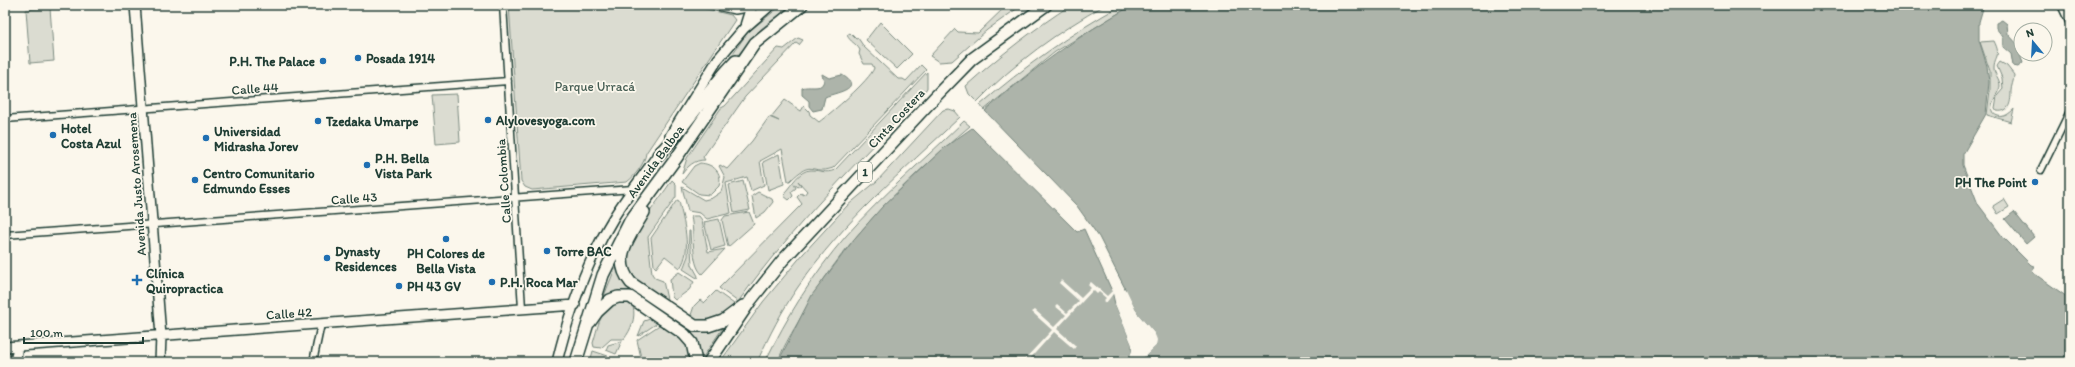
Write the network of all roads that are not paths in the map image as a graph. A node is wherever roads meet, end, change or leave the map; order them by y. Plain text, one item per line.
1 (135, 5) edge
2 (504, 5) edge
3 (717, 5) edge
4 (802, 5) edge
5 (1046, 5) edge
6 (2061, 5) edge
7 (759, 7) edge
8 (2070, 24) edge
9 (746, 26) joint
10 (755, 43) junction
11 (508, 81) junction
12 (144, 108) junction
13 (2070, 111) edge
14 (5, 119) edge
15 (658, 155) junction
16 (2041, 170) dead end
17 (655, 186) junction
18 (633, 189) junction
19 (515, 197) junction
20 (152, 224) junction
21 (5, 235) edge
22 (751, 300) junction
23 (575, 304) junction
24 (522, 308) junction
25 (321, 324) junction
26 (586, 327) junction
27 (161, 336) junction
28 (18, 346) junction
29 (5, 347) edge
30 (15, 362) edge
31 (160, 362) edge
32 (313, 362) edge
33 (557, 362) edge
34 (576, 362) edge
35 (696, 362) edge
36 (709, 362) edge

1 - 12 main road, Avenida Justo Arosemena
2 - 11 street, Calle Colombia
3 - 7 main road
4 - 10 highway, Avenida Balboa
5 - 22 highway, Cinta Costera / 1
6 - 8 street
7 - 9 main road
9 - 15 main road, Avenida Balboa
10 - 15 highway
10 - 17 highway, Avenida Balboa
11 - 12 street, Calle 44
11 - 19 street, Calle Colombia
12 - 14 street, Calle 44
12 - 20 main road, Avenida Justo Arosemena
13 - 16 street
15 - 18 main road, Avenida Balboa
17 - 22 highway
17 - 26 highway, Avenida Balboa
18 - 19 street, Calle 43
18 - 23 main road, Avenida Balboa
19 - 20 street, Calle 43
19 - 24 street, Calle Colombia
20 - 21 street, Calle 43
20 - 27 main road, Avenida Justo Arosemena
22 - 36 highway, Cinta Costera / 1
23 - 24 main road, Calle 42
23 - 33 main road, Avenida Balboa
24 - 25 main road, Calle 42
25 - 27 main road, Calle 42
25 - 32 street
26 - 34 highway, Avenida Balboa
26 - 35 highway
27 - 28 main road, Calle 42
27 - 31 main road, Avenida Justo Arosemena
28 - 29 main road, Calle 42
28 - 30 main road

